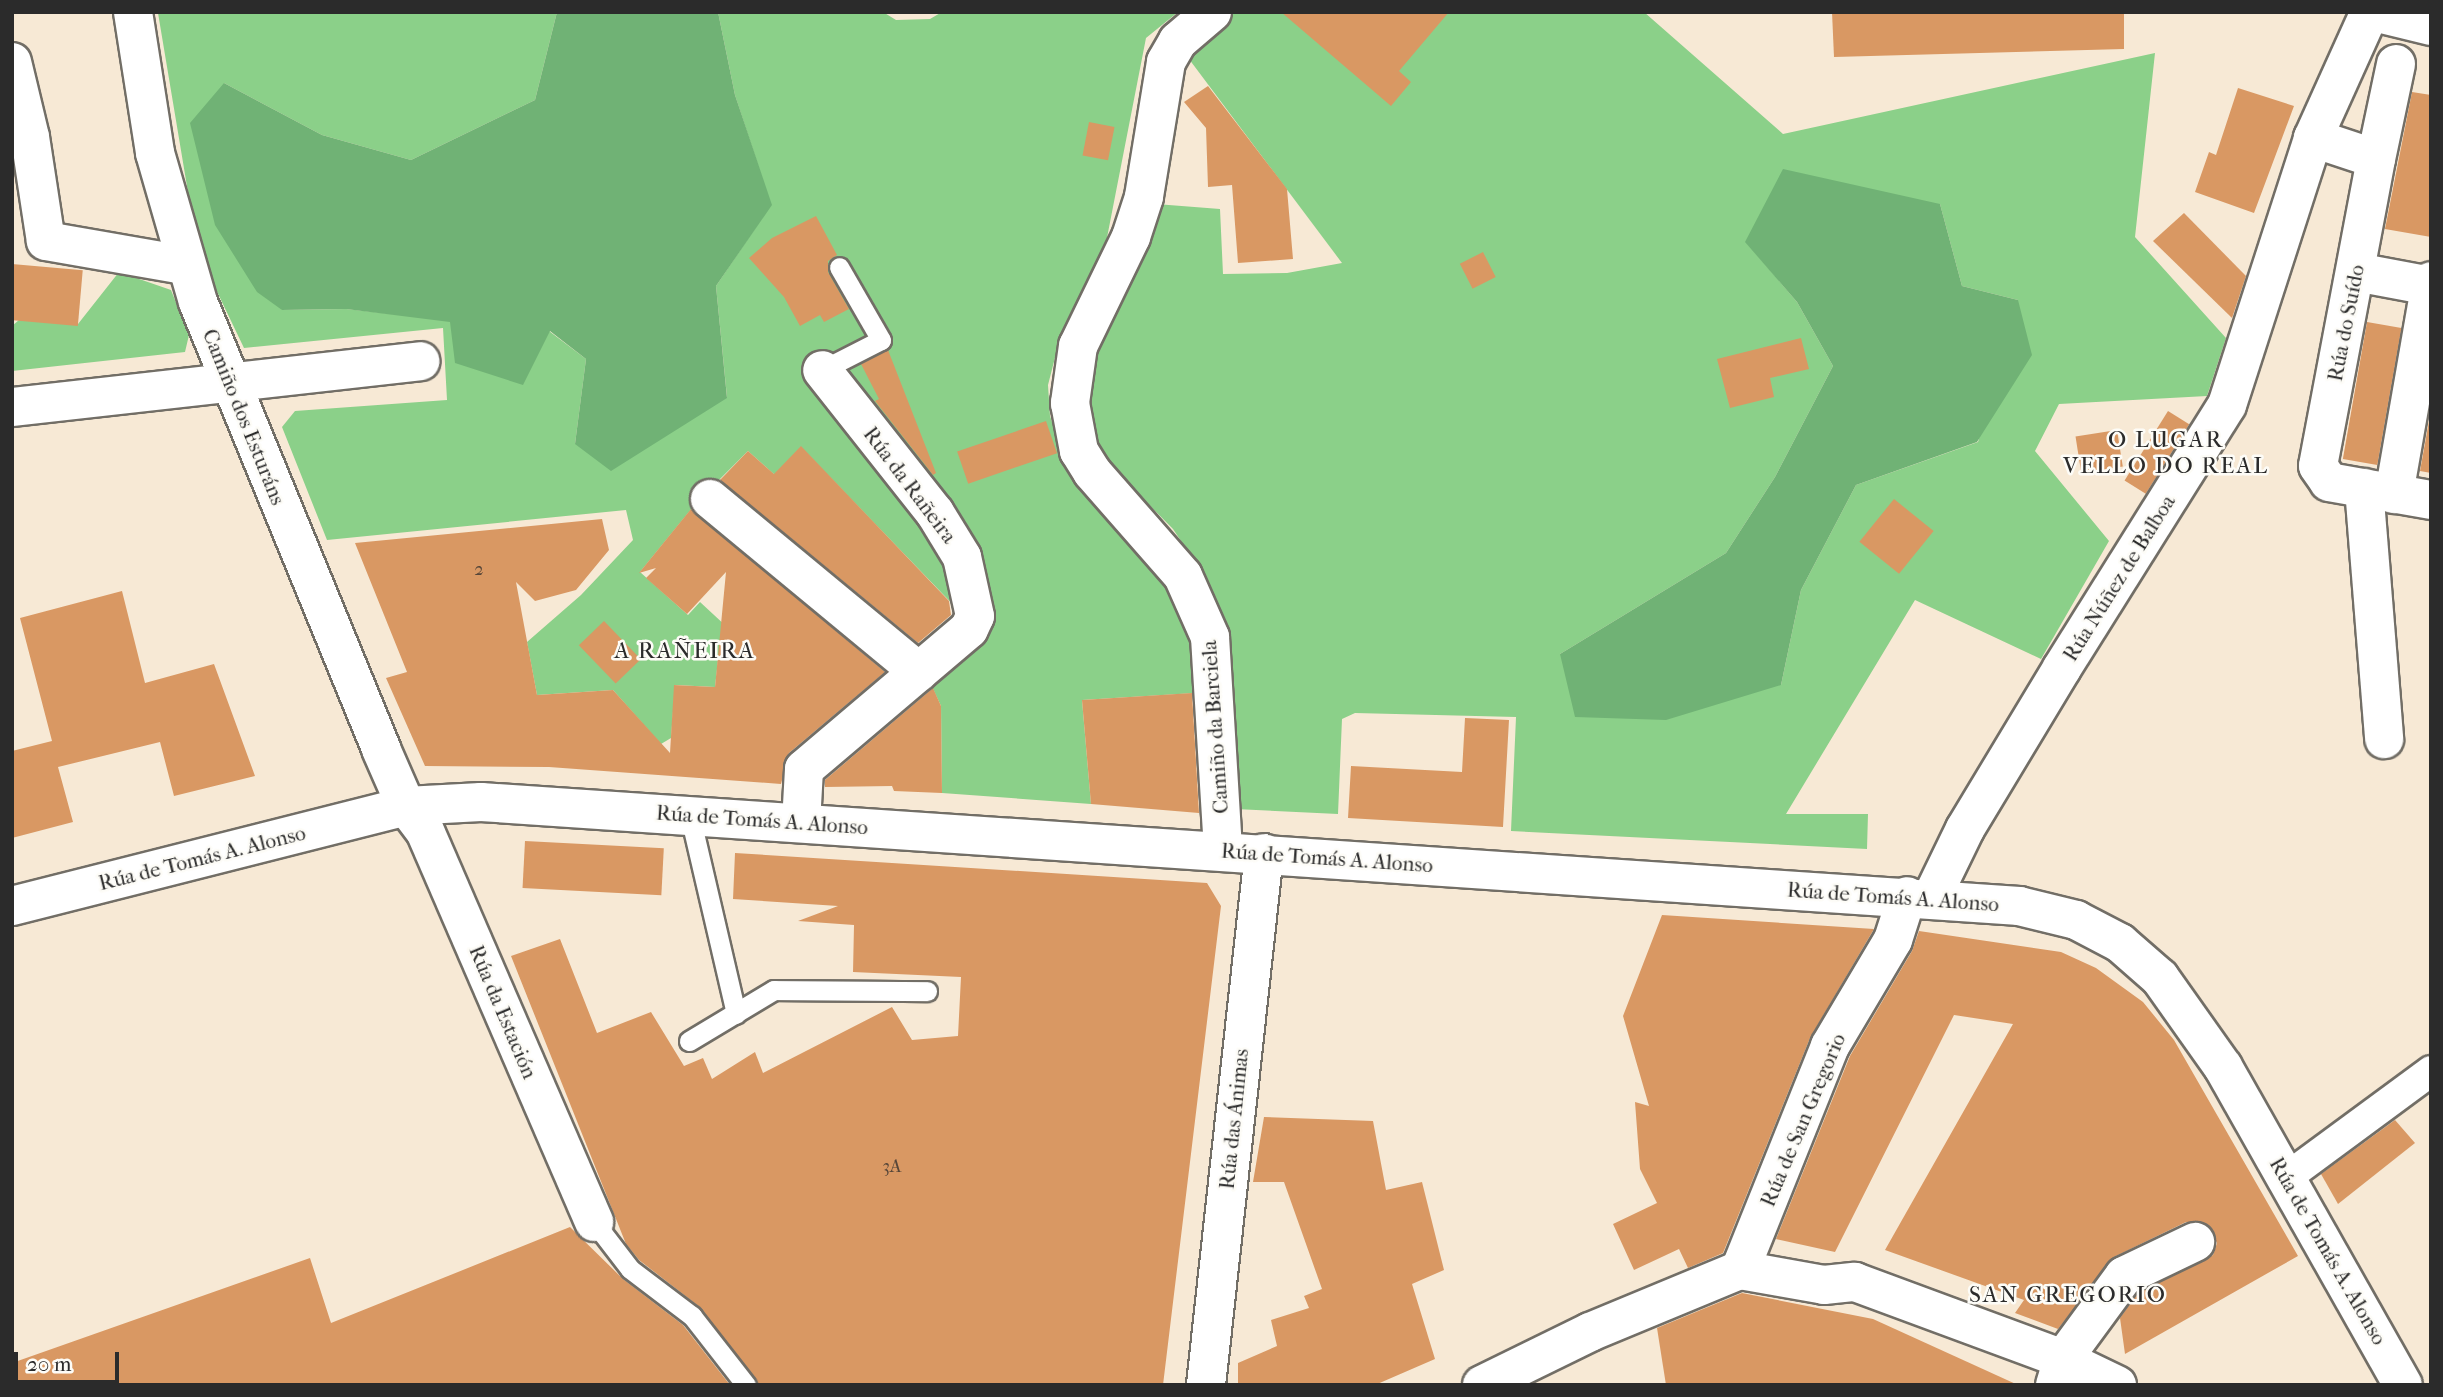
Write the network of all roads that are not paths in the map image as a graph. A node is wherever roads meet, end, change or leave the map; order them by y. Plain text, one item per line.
1 (133, 12) edge
2 (1212, 12) edge
3 (2372, 12) edge
4 (2431, 26) edge
5 (12, 62) edge
6 (2396, 64) dead end
7 (2314, 138) junction
8 (2376, 159) junction
9 (184, 265) junction
10 (839, 267) dead end
11 (2356, 272) junction
12 (2430, 285) edge
13 (420, 362) dead end
14 (822, 370) joint
15 (230, 383) junction
16 (12, 407) edge
17 (2362, 488) junction
18 (710, 499) dead end
19 (2431, 500) edge
20 (919, 672) junction
21 (2384, 739) dead end
22 (406, 806) junction
23 (690, 816) junction
24 (801, 823) junction
25 (1223, 851) junction
26 (1264, 853) junction
27 (1919, 897) junction
28 (12, 906) edge
29 (927, 991) dead end
30 (736, 1014) junction
31 (690, 1041) dead end
32 (2431, 1071) edge
33 (2286, 1178) junction
34 (594, 1222) joint
35 (2195, 1242) dead end
36 (1740, 1270) junction
37 (2059, 1372) edge
38 (746, 1385) edge
39 (1206, 1385) edge
40 (1482, 1385) edge
41 (2118, 1385) edge
42 (2403, 1385) edge

1 - 9 street, Camiño dos Esturáns
2 - 25 street, Camiño da Barciela
3 - 4 street
3 - 7 street, Rúa Núñez de Balboa
5 - 9 street
6 - 8 street, Rúa do Suído
7 - 8 street
7 - 27 street, Rúa Núñez de Balboa
8 - 11 street, Rúa do Suído
9 - 15 street, Camiño dos Esturáns
10 - 14 lane
11 - 12 street
11 - 17 street, Rúa do Suído
12 - 17 street
13 - 15 street
14 - 20 street, Rúa da Rañeira
15 - 16 street
15 - 22 street, Camiño dos Esturáns
17 - 19 street
17 - 21 street
18 - 20 street
20 - 24 street, Rúa da Rañeira
22 - 23 street, Rúa de Tomás A. Alonso
22 - 28 street, Rúa de Tomás A. Alonso
22 - 34 street, Rúa da Estación
23 - 24 street, Rúa de Tomás A. Alonso
23 - 30 lane
24 - 25 street, Rúa de Tomás A. Alonso
25 - 26 street, Rúa de Tomás A. Alonso
26 - 27 street, Rúa de Tomás A. Alonso
26 - 39 street, Rúa das Ánimas
27 - 33 street, Rúa de Tomás A. Alonso
27 - 36 street, Rúa de San Gregorio
29 - 30 lane
30 - 31 lane
32 - 33 street
33 - 42 street, Rúa de Tomás A. Alonso
34 - 38 lane
35 - 37 street
36 - 37 street
36 - 40 street
37 - 41 street

